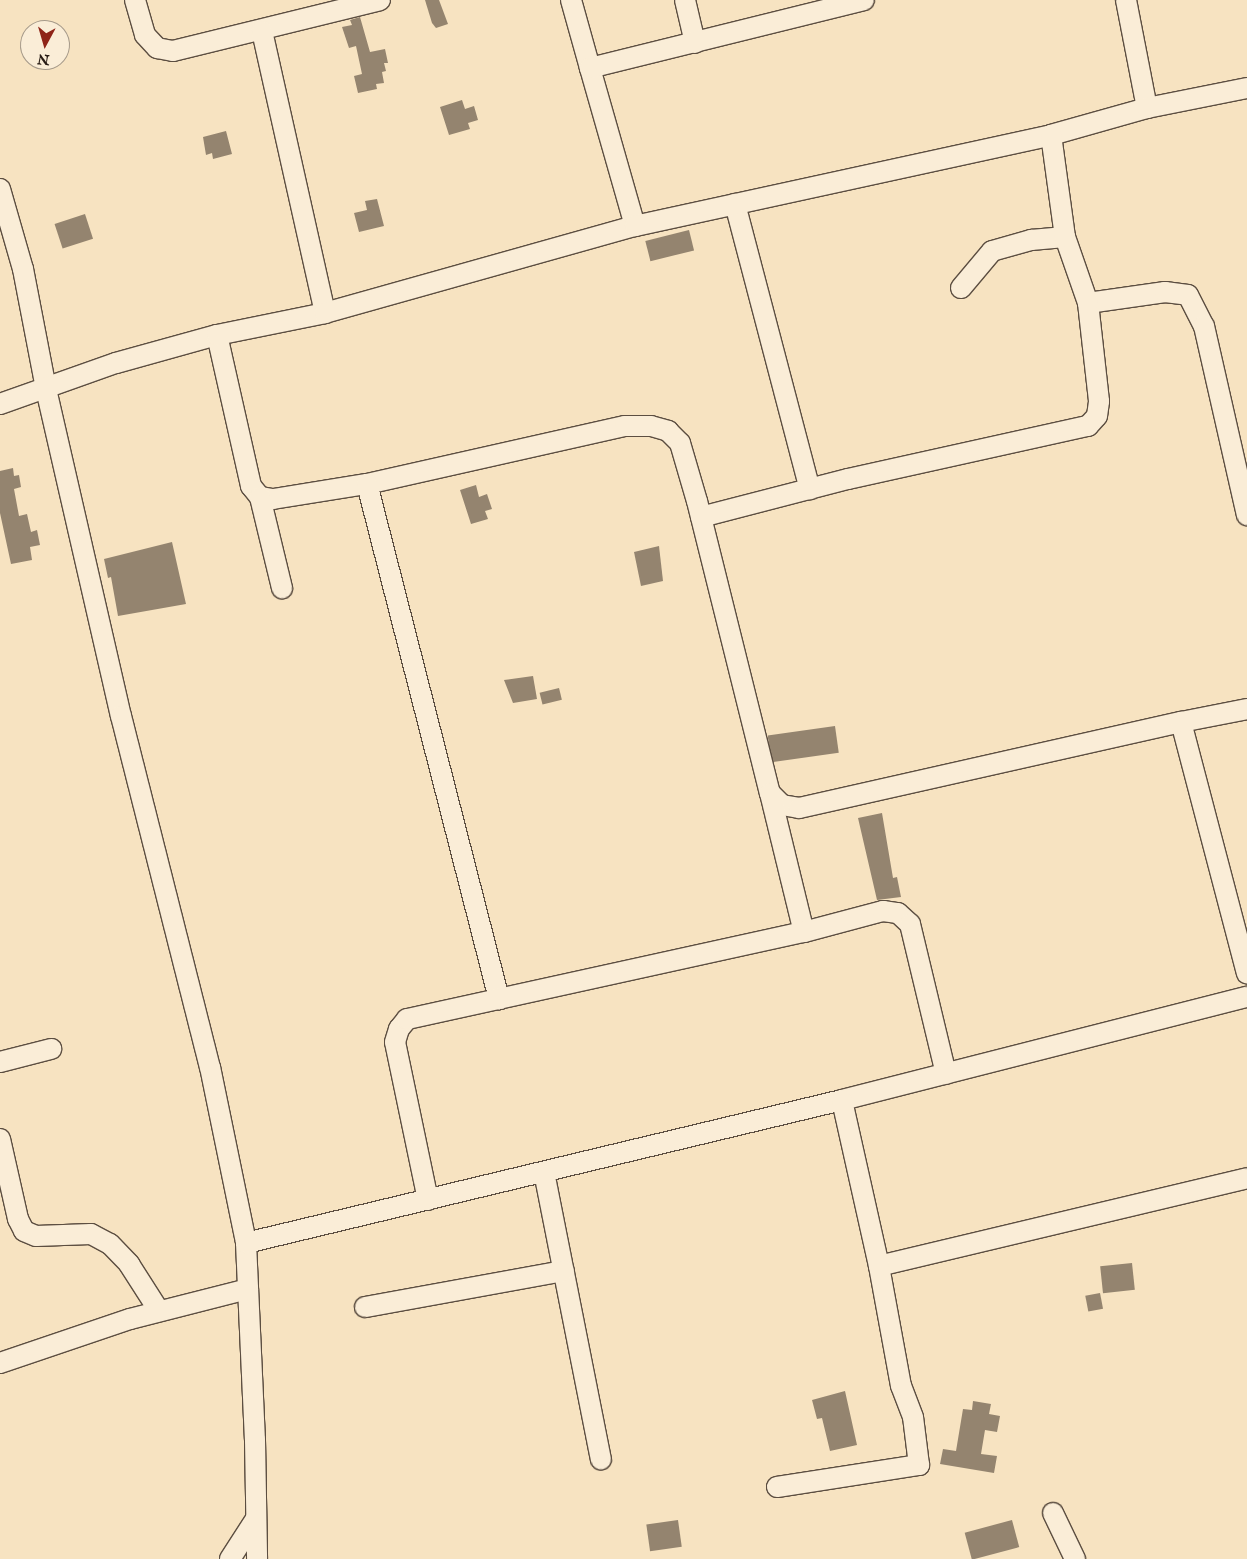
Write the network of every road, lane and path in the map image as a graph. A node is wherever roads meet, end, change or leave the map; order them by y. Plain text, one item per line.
1 (135, 0) edge
2 (380, 0) edge
3 (571, 0) edge
4 (684, 0) edge
5 (864, 0) edge
6 (1126, 0) edge
7 (262, 31) junction
8 (695, 43) junction
9 (590, 68) junction
10 (1247, 88) edge
11 (1148, 108) junction
12 (1051, 135) junction
13 (0, 189) edge
14 (735, 204) junction
15 (634, 226) junction
16 (1065, 236) junction
17 (961, 288) dead end
18 (1088, 303) junction
19 (325, 313) junction
20 (217, 335) junction
21 (46, 389) junction
22 (0, 404) edge
23 (366, 484) junction
24 (810, 489) junction
25 (260, 497) junction
26 (1247, 515) edge
27 (701, 517) junction
28 (282, 588) dead end
29 (1247, 709) edge
30 (1181, 722) junction
31 (770, 793) junction
32 (804, 932) junction
33 (1247, 974) edge
34 (1247, 998) edge
35 (499, 999) junction
36 (51, 1049) dead end
37 (0, 1062) edge
38 (946, 1074) junction
39 (842, 1100) junction
40 (0, 1139) edge
41 (544, 1172) junction
42 (1247, 1178) edge
43 (428, 1200) junction
44 (246, 1243) junction
45 (879, 1266) junction
46 (564, 1271) junction
47 (248, 1290) junction
48 (365, 1307) dead end
49 (159, 1311) junction
50 (0, 1363) edge
51 (601, 1459) dead end
52 (776, 1487) dead end
53 (1053, 1513) dead end
54 (255, 1520) junction
55 (230, 1559) edge
56 (257, 1559) edge
57 (1075, 1559) edge

1 - 7 street
2 - 7 street
3 - 9 street
4 - 8 street
5 - 8 street
6 - 11 street
7 - 19 street
8 - 9 street
9 - 15 street
10 - 11 street
11 - 12 street
12 - 14 street
12 - 16 street
13 - 21 street
14 - 15 street
14 - 24 street
15 - 19 street
16 - 17 street
16 - 18 street
18 - 24 street
18 - 26 street
19 - 20 street
20 - 21 street
20 - 25 street
21 - 22 street
21 - 44 street
23 - 25 street
23 - 27 street
23 - 35 street
24 - 27 street
25 - 28 street
27 - 31 street
29 - 30 street
30 - 31 street
30 - 33 street
31 - 32 street
32 - 35 street
32 - 38 street
34 - 38 street
35 - 43 street
36 - 37 street
38 - 39 street
39 - 41 street
39 - 45 street
40 - 49 street
41 - 43 street
41 - 46 street
42 - 45 street
43 - 44 street
44 - 47 street
45 - 52 street
46 - 48 street
46 - 51 street
47 - 49 street
47 - 54 street
49 - 50 street
53 - 57 street
54 - 55 street
54 - 56 street

